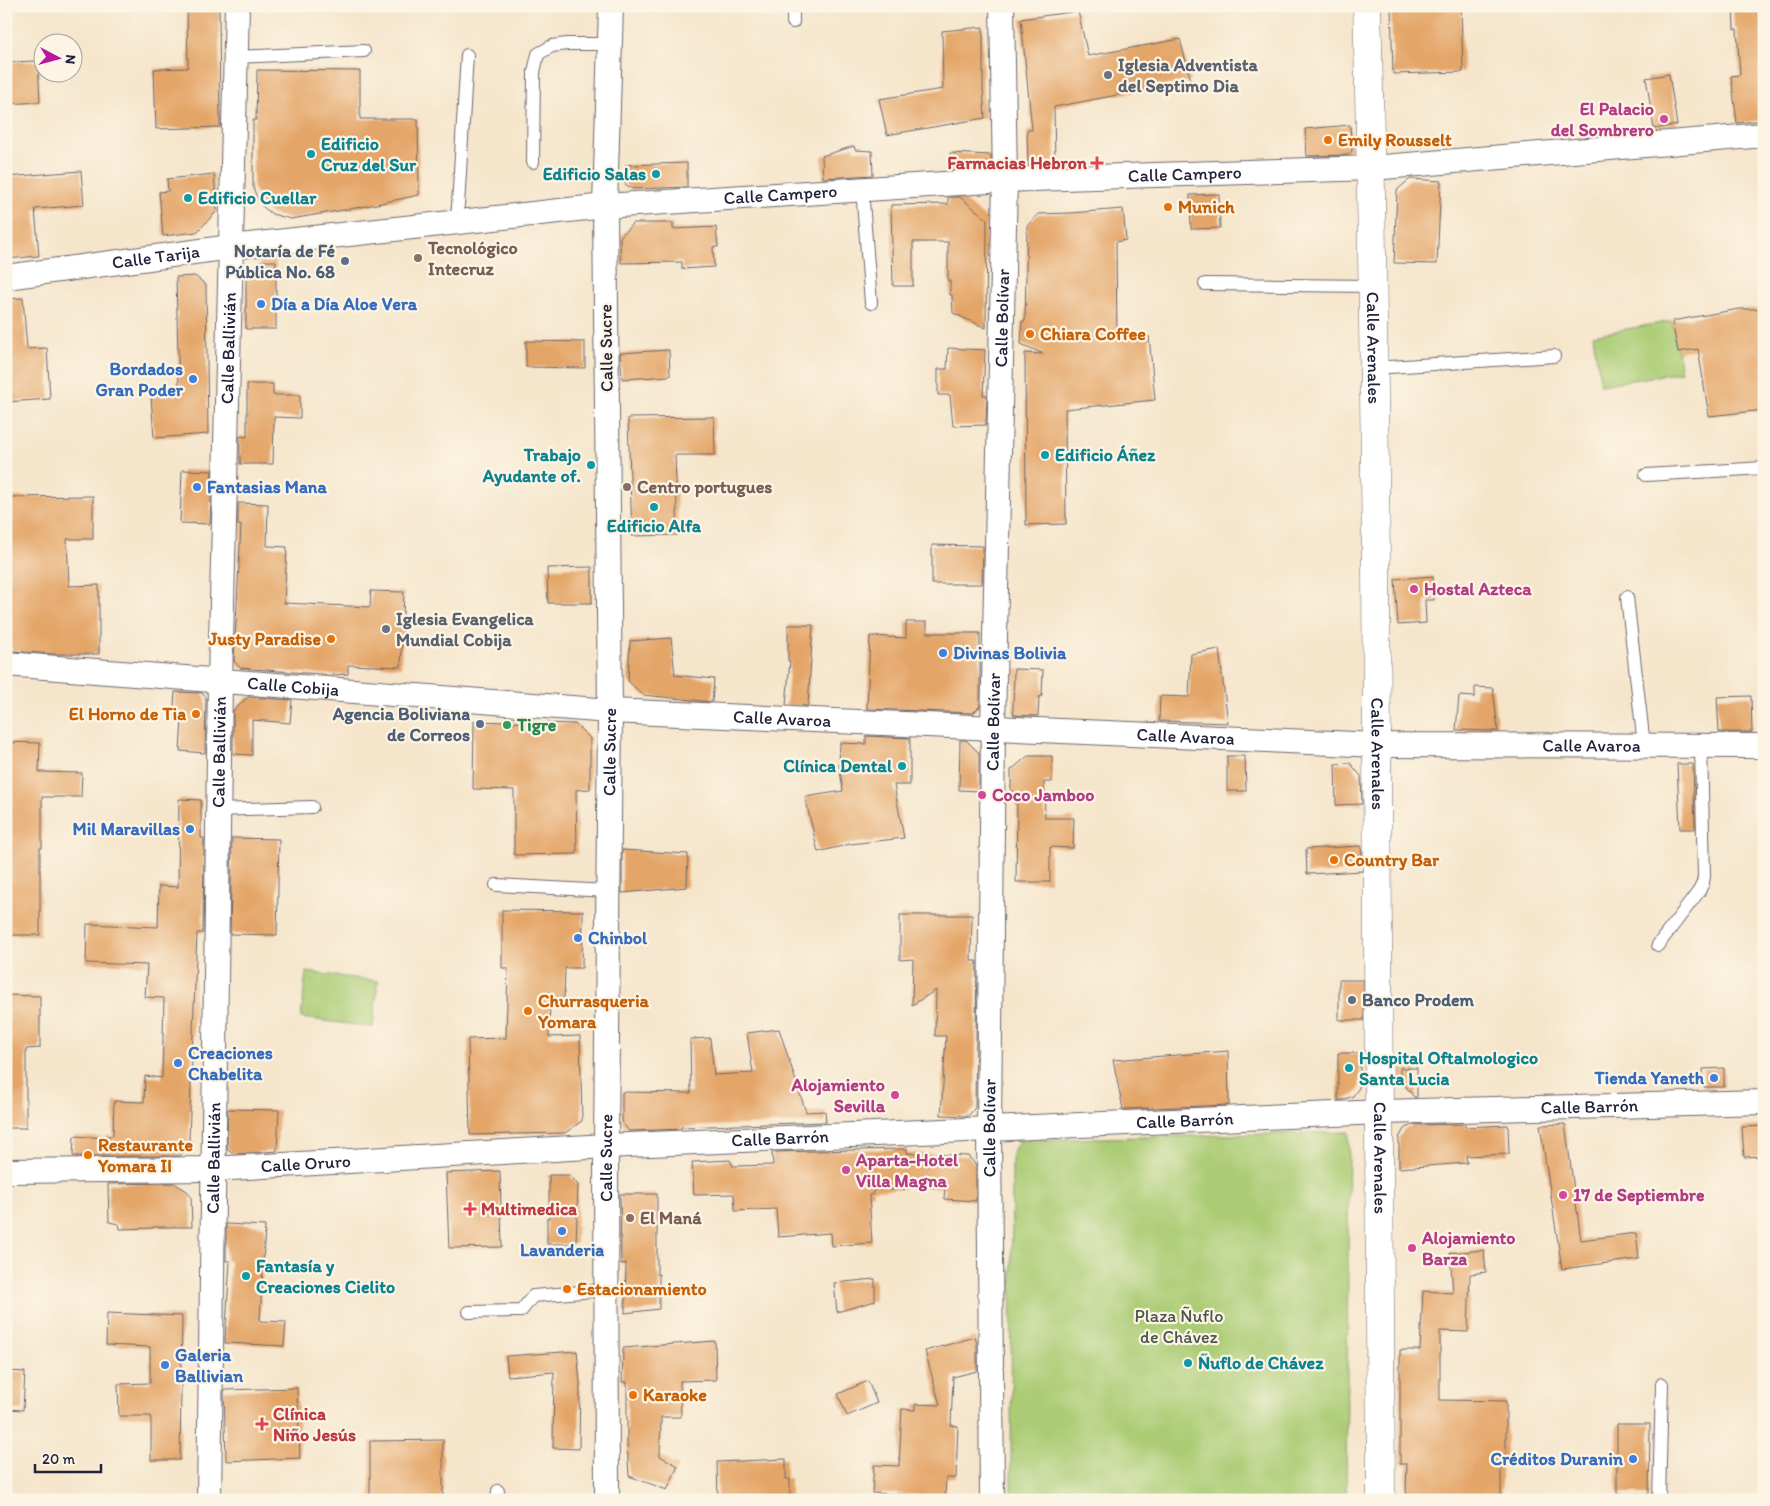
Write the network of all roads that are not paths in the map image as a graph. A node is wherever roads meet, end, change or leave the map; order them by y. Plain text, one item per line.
1 (237, 6) edge
2 (611, 6) edge
3 (792, 6) edge
4 (1002, 6) edge
5 (1367, 6) edge
6 (793, 22) dead end
7 (610, 44) junction
8 (364, 51) dead end
9 (467, 56) dead end
10 (236, 57) junction
11 (1764, 135) edge
12 (533, 162) dead end
13 (1372, 168) junction
14 (1005, 180) junction
15 (862, 189) junction
16 (605, 206) junction
17 (457, 222) junction
18 (231, 247) junction
19 (6, 277) edge
20 (1205, 284) dead end
21 (1373, 286) junction
22 (871, 303) dead end
23 (1554, 356) dead end
24 (1374, 368) junction
25 (1764, 468) edge
26 (1646, 475) dead end
27 (1627, 597) dead end
28 (6, 664) edge
29 (220, 681) junction
30 (610, 711) junction
31 (993, 727) junction
32 (1378, 745) junction
33 (1644, 746) junction
34 (1701, 746) junction
35 (1764, 746) edge
36 (312, 807) dead end
37 (218, 810) junction
38 (496, 886) dead end
39 (608, 891) junction
40 (1658, 945) dead end
41 (1764, 1102) edge
42 (1381, 1112) junction
43 (989, 1129) junction
44 (606, 1146) junction
45 (213, 1169) junction
46 (6, 1171) edge
47 (606, 1290) junction
48 (469, 1312) dead end
49 (1662, 1384) dead end
50 (209, 1500) edge
51 (607, 1500) edge
52 (992, 1500) edge
53 (1381, 1500) edge
54 (1659, 1500) edge

1 - 10 street, Calle Ballivián
2 - 7 street, Calle Sucre
3 - 6 lane
4 - 14 street, Calle Bolívar
5 - 13 street, Calle Arenales
7 - 12 lane
7 - 16 street, Calle Sucre
8 - 10 lane
9 - 17 lane
10 - 18 street, Calle Ballivián
11 - 13 street, Calle Campero
13 - 14 street, Calle Campero
13 - 21 street, Calle Arenales
14 - 15 street, Calle Campero
14 - 31 street, Calle Bolívar
15 - 16 street, Calle Campero
15 - 22 lane
16 - 17 street, Calle Tarija
16 - 30 street, Calle Sucre
17 - 18 street, Calle Tarija
18 - 19 street, Calle Tarija
18 - 29 street, Calle Ballivián
20 - 21 lane
21 - 24 street, Calle Arenales
23 - 24 lane
24 - 32 street, Calle Arenales
25 - 26 lane
27 - 33 lane
28 - 29 street, Calle Cobija
29 - 30 street, Calle Cobija
29 - 37 street, Calle Ballivián
30 - 31 street, Calle Avaroa
30 - 39 street, Calle Sucre
31 - 32 street, Calle Avaroa
31 - 43 street, Calle Bolívar
32 - 33 street, Calle Avaroa
32 - 42 street, Calle Arenales
33 - 34 street, Calle Avaroa
34 - 35 street, Calle Avaroa
34 - 40 lane
36 - 37 lane
37 - 45 street, Calle Ballivián
38 - 39 lane
39 - 44 street, Calle Sucre
41 - 42 street, Calle Barrón
42 - 43 street, Calle Barrón
42 - 53 street, Calle Arenales
43 - 44 street, Calle Barrón
43 - 52 street, Calle Bolívar
44 - 45 street, Calle Oruro
44 - 47 street, Calle Sucre
45 - 46 street, Calle Oruro
45 - 50 street, Calle Ballivián
47 - 48 lane
47 - 51 street, Calle Sucre
49 - 54 lane

